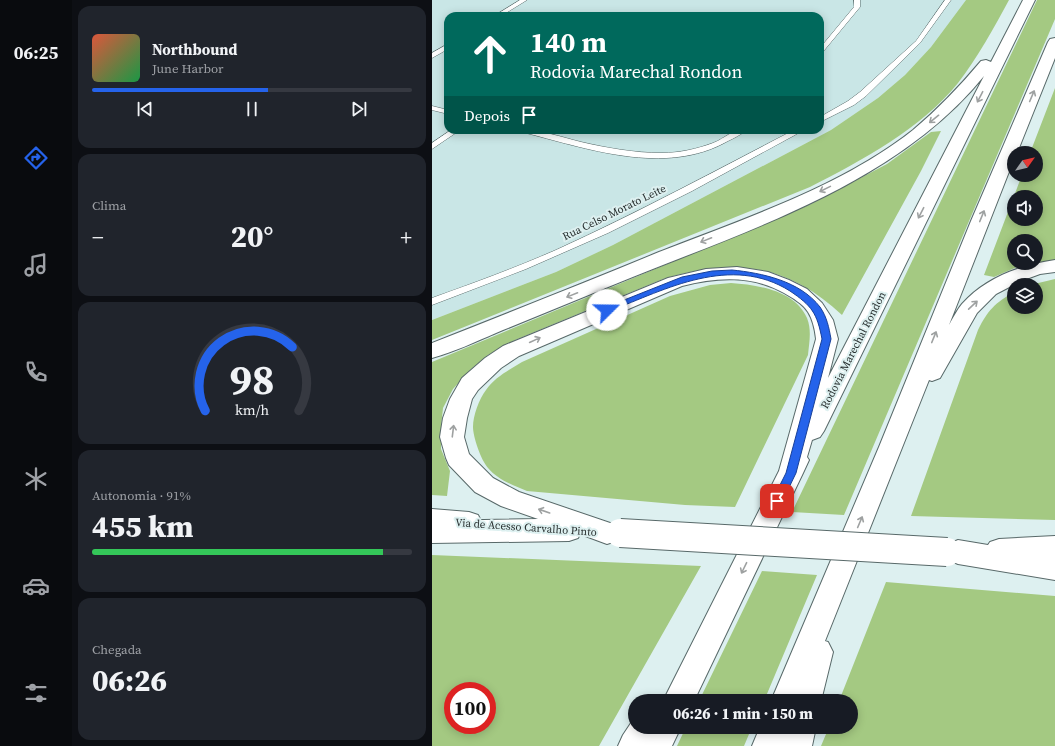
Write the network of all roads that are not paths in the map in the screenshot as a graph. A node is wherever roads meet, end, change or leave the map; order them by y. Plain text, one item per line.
1 (524, 0) edge
2 (857, 0) edge
3 (948, 0) edge
4 (1029, 0) edge
5 (504, 12) edge
6 (1015, 27) junction
7 (1055, 42) edge
8 (824, 47) edge
9 (444, 48) edge
10 (432, 56) edge
11 (432, 108) edge
12 (444, 111) edge
13 (824, 118) edge
14 (450, 134) edge
15 (542, 134) edge
16 (737, 134) edge
17 (792, 134) edge
18 (432, 147) edge
19 (1055, 266) edge
20 (432, 302) edge
21 (432, 352) edge
22 (891, 448) junction
23 (791, 473) junction
24 (432, 520) edge
25 (569, 530) junction
26 (432, 532) edge
27 (613, 533) junction
28 (1055, 547) edge
29 (952, 552) junction
30 (1055, 568) edge
31 (836, 581) junction
32 (723, 612) junction
33 (669, 694) edge
34 (682, 694) edge
35 (789, 694) edge
36 (808, 694) edge
37 (642, 734) edge
38 (661, 734) edge
39 (773, 734) edge
40 (799, 734) edge
41 (634, 746) edge
42 (655, 746) edge
43 (768, 746) edge
44 (796, 746) edge

1 - 5 lane
2 - 8 lane
3 - 13 lane
4 - 6 main road, Rodovia Marechal Rondon
6 -> 21 main road
6 -> 23 main road, Rodovia Marechal Rondon
22 -> 7 main road
9 - 10 lane
11 - 12 lane
14 - 18 lane
15 - 16 lane
17 - 20 lane, Rua Celso Morato Leite
22 -> 19 main road
31 -> 22 main road
27 -> 23 main road
23 -> 32 main road, Rodovia Marechal Rondon
24 - 25 main road, Via de Acesso Carvalho Pinto
25 - 26 main road
25 - 27 main road, Via de Acesso Carvalho Pinto
27 - 29 main road, bridge
28 - 29 main road
29 - 30 main road
31 - 35 main road
31 - 36 main road
32 - 33 main road
32 - 34 main road, Rodovia Marechal Rondon
37 - 41 main road
38 - 42 main road
39 - 43 main road
40 - 44 main road

